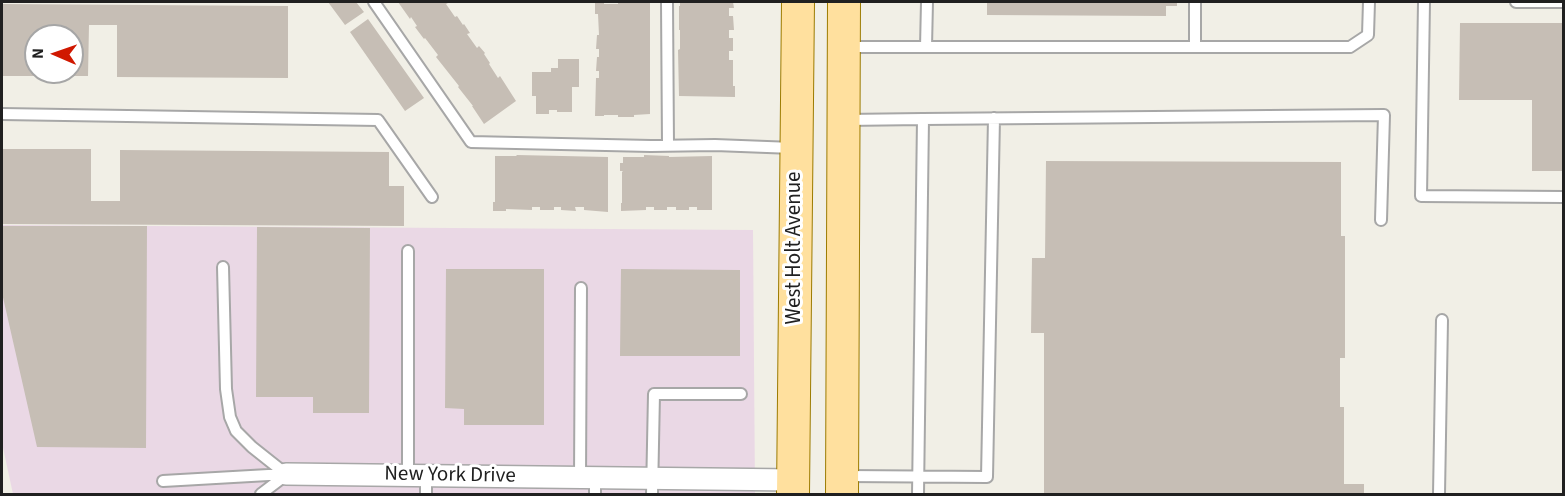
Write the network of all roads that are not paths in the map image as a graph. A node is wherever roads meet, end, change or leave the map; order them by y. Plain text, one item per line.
1 (374, 2) edge
2 (667, 2) edge
3 (798, 2) edge
4 (844, 2) edge
5 (927, 2) edge
6 (1195, 2) edge
7 (1369, 2) edge
8 (1424, 2) edge
9 (1516, 2) edge
10 (1563, 2) edge
11 (844, 47) junction
12 (926, 47) junction
13 (1195, 47) junction
14 (2, 114) edge
15 (994, 118) junction
16 (923, 119) junction
17 (843, 120) junction
18 (668, 146) junction
19 (796, 148) junction
20 (432, 197) dead end
21 (1563, 197) edge
22 (1382, 220) dead end
23 (408, 251) dead end
24 (223, 267) dead end
25 (581, 288) dead end
26 (1442, 320) dead end
27 (741, 394) dead end
28 (286, 474) junction
29 (918, 477) junction
30 (163, 481) dead end
31 (420, 482) edge
32 (590, 483) edge
33 (842, 485) edge
34 (652, 486) edge
35 (793, 487) edge
36 (261, 495) edge
37 (918, 495) edge
38 (1439, 495) edge

1 - 18 lane
2 - 18 lane
3 - 19 main road, West Holt Avenue
4 - 11 main road
5 - 12 lane
6 - 13 lane
7 - 13 lane
8 - 21 lane
9 - 10 lane
11 - 12 lane
11 - 17 main road
12 - 13 lane
14 - 20 lane
15 - 16 lane
15 - 22 lane
15 - 29 lane
16 - 17 lane
16 - 29 lane
17 - 33 main road
18 - 19 lane
19 - 35 main road, West Holt Avenue
23 - 31 lane
24 - 28 lane
25 - 32 lane
26 - 38 lane
27 - 34 lane
28 - 30 lane
28 - 31 street, New York Drive
28 - 36 lane
29 - 33 lane
29 - 37 lane
31 - 32 street, New York Drive
32 - 34 street, New York Drive
34 - 35 street, New York Drive

